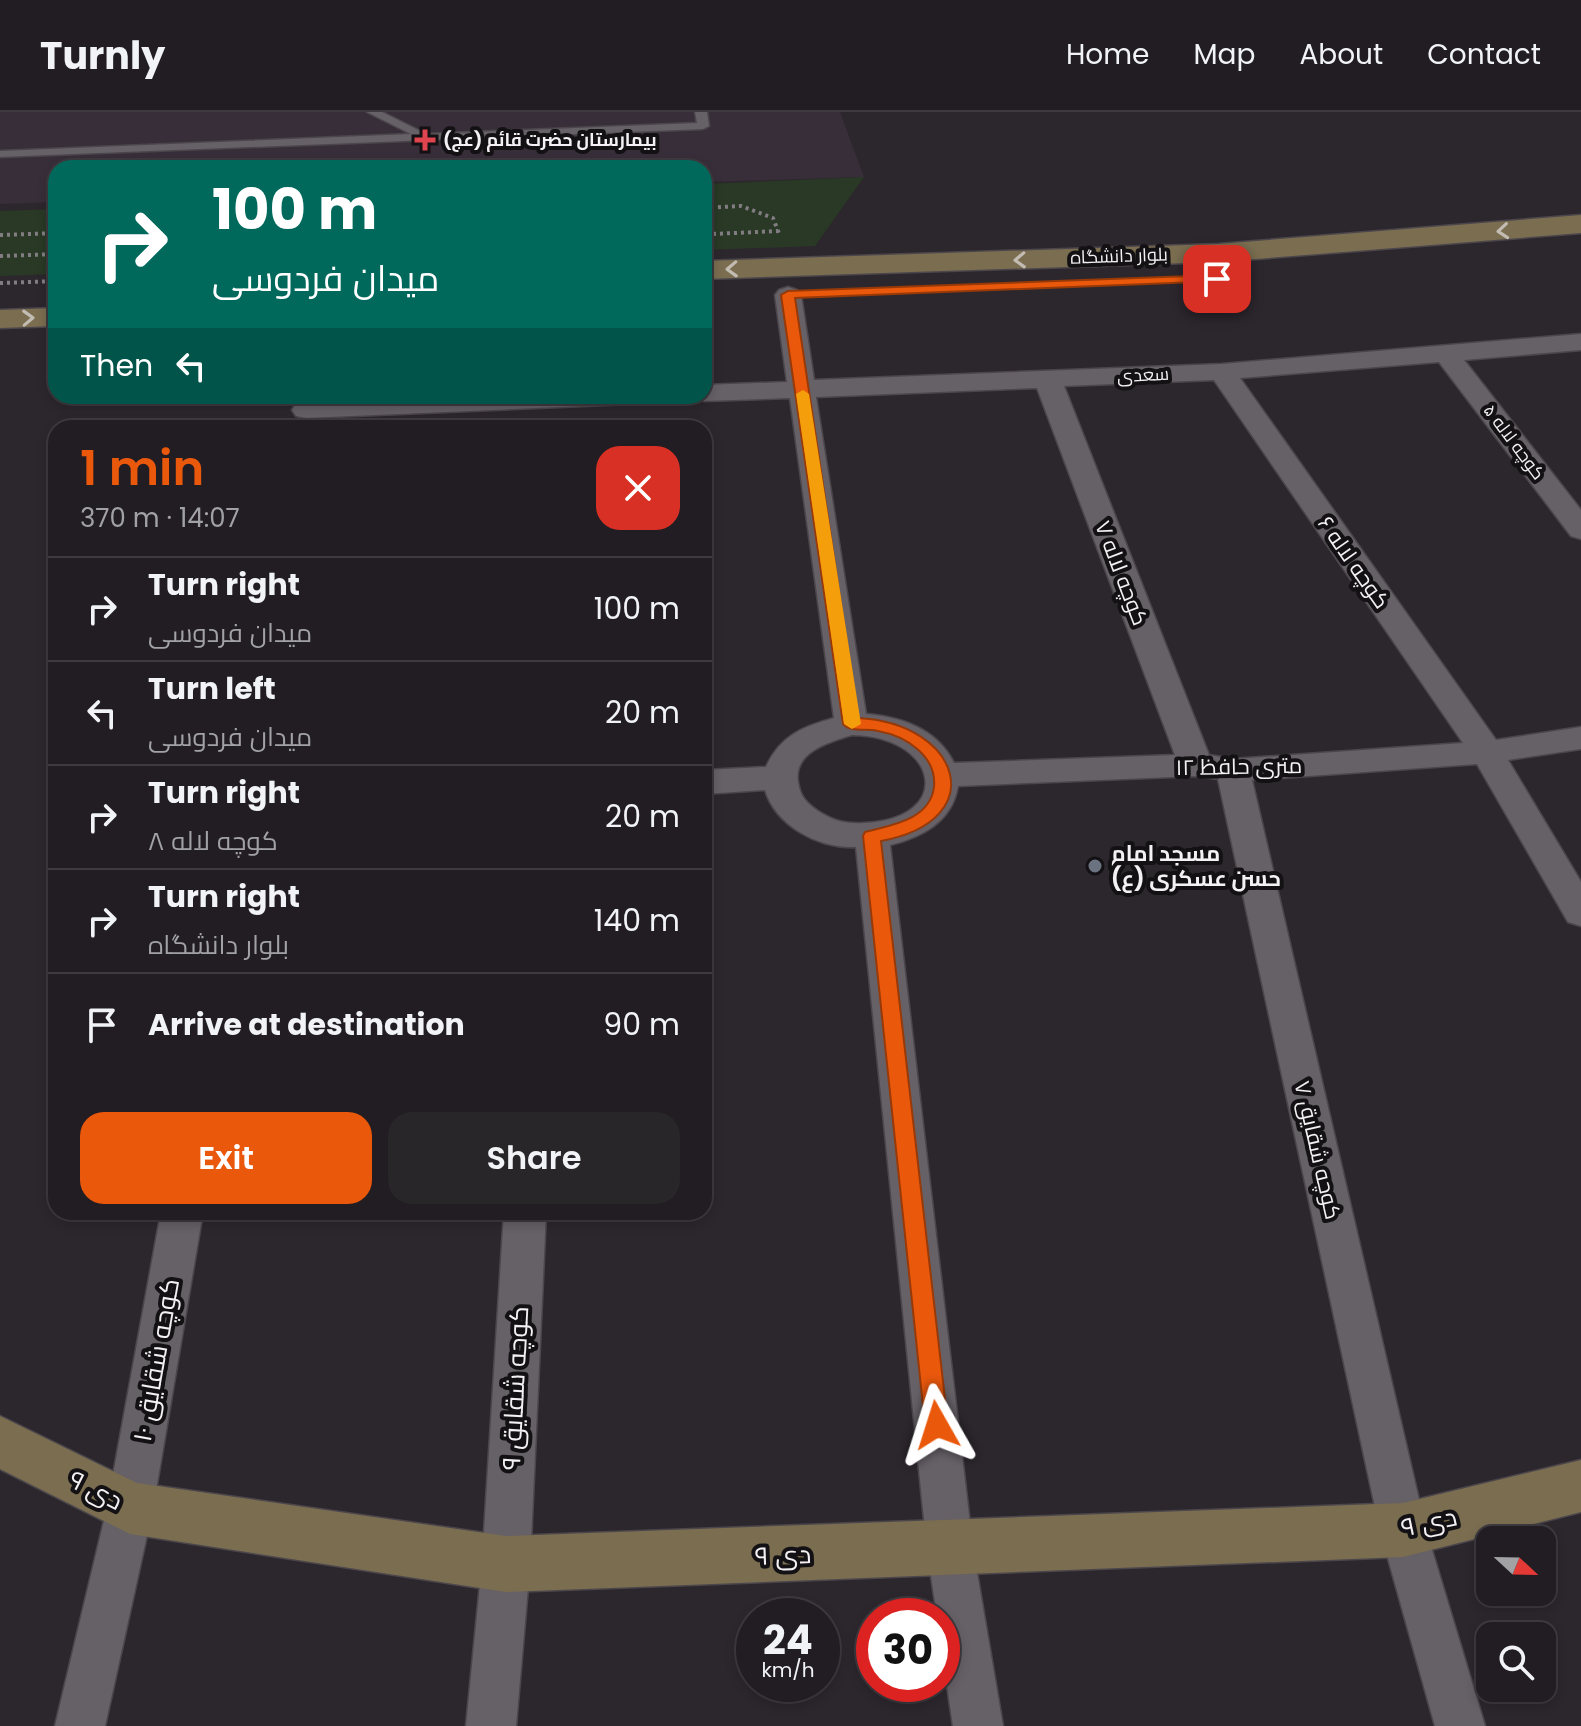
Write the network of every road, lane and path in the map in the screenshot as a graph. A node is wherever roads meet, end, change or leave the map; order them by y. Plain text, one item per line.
1 (373, 112) edge
2 (701, 112) edge
3 (424, 136) junction
4 (0, 154) edge
5 (1581, 224) edge
6 (778, 231) dead end
7 (48, 233) edge
8 (712, 234) edge
9 (0, 235) edge
10 (1581, 251) edge
11 (48, 254) edge
12 (0, 256) edge
13 (1440, 264) dead end
14 (1394, 268) dead end
15 (712, 271) edge
16 (789, 281) junction
17 (35, 285) edge
18 (712, 295) edge
19 (48, 317) edge
20 (0, 319) edge
21 (1581, 342) edge
22 (1447, 355) junction
23 (1222, 372) junction
24 (1048, 380) junction
25 (802, 390) junction
26 (712, 393) edge
27 (450, 404) edge
28 (306, 411) edge
29 (1581, 530) edge
30 (851, 724) junction
31 (1581, 738) edge
32 (1487, 752) junction
33 (1214, 768) junction
34 (943, 775) junction
35 (778, 778) junction
36 (712, 782) edge
37 (872, 836) junction
38 (1581, 913) edge
39 (181, 1220) edge
40 (525, 1220) edge
41 (0, 1441) edge
42 (1581, 1486) edge
43 (130, 1508) junction
44 (1403, 1530) junction
45 (950, 1549) junction
46 (506, 1564) junction
47 (80, 1726) edge
48 (491, 1726) edge
49 (978, 1726) edge
50 (1460, 1726) edge

1 - 3 lane
2 - 3 lane
3 - 4 lane
5 -> 16 street, بلوار دانشگاه
6 - 8 path
7 - 9 path
10 - 13 street
11 - 12 path
14 - 16 street, بلوار دانشگاه
16 -> 15 street, بلوار دانشگاه
16 - 18 street, بلوار دانشگاه
16 - 25 street
17 - 17 path
20 -> 19 street
21 - 22 street, سعدی
22 - 23 street, سعدی
22 - 29 street, کوچه لاله ۵
23 - 24 street, سعدی
23 - 32 street, کوچه لاله ۶
24 - 25 street, سعدی
24 - 33 street, کوچه لاله ۷
25 - 26 street, سعدی
25 - 30 street
27 - 28 street
30 - 34 street
30 - 35 street
31 - 32 street, ۱۲ متری حافظ
32 - 33 street, ۱۲ متری حافظ
32 - 38 street, کوچه لاله ۶
33 - 34 street, ۱۲ متری حافظ
33 - 44 street, کوچه شقایق ۷
34 - 37 street
35 - 36 street
35 - 37 street
37 - 45 street
39 - 43 street, کوچه شقایق ۱۰
40 - 46 street, کوچه شقایق ۹
41 - 43 street, ۹ دی
42 - 44 street, ۹ دی
43 - 46 street, ۹ دی
43 - 47 street, کوچه شقایق ۱۰
44 - 45 street, ۹ دی
44 - 50 street, کوچه شقایق ۷
45 - 46 street, ۹ دی
45 - 49 street
46 - 48 street, کوچه شقایق ۹

